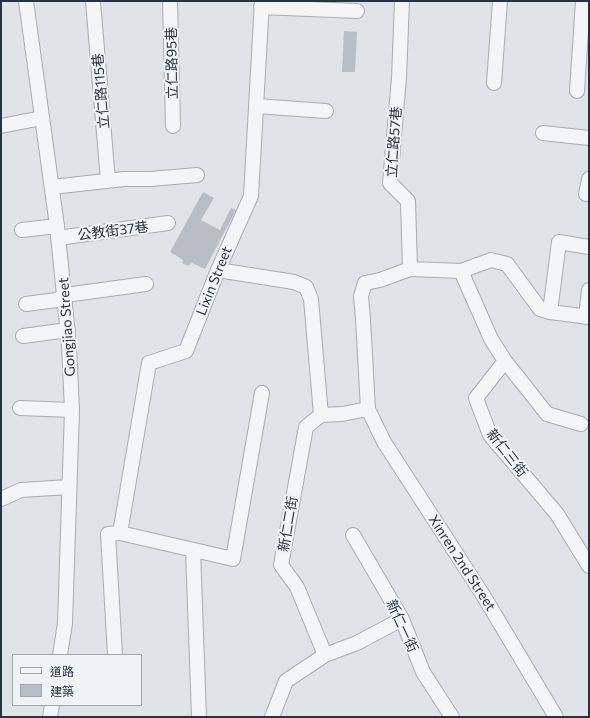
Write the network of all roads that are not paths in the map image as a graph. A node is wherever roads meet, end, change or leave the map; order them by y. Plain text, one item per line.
1 (26, 1) edge
2 (93, 1) edge
3 (170, 1) edge
4 (402, 1) edge
5 (500, 1) edge
6 (583, 1) edge
7 (261, 4) edge
8 (357, 11) dead end
9 (494, 84) dead end
10 (577, 91) dead end
11 (256, 106) junction
12 (326, 111) dead end
13 (42, 118) junction
14 (1, 126) edge
15 (173, 126) dead end
16 (543, 133) dead end
17 (589, 138) edge
18 (197, 175) dead end
19 (589, 179) edge
20 (108, 181) junction
21 (52, 187) junction
22 (586, 194) dead end
23 (168, 224) dead end
24 (22, 230) dead end
25 (58, 232) junction
26 (589, 247) edge
27 (218, 270) junction
28 (410, 270) junction
29 (461, 270) junction
30 (146, 284) dead end
31 (589, 290) edge
32 (65, 295) junction
33 (26, 304) dead end
34 (550, 312) junction
35 (588, 317) edge
36 (68, 330) junction
37 (23, 336) dead end
38 (505, 361) junction
39 (262, 393) dead end
40 (20, 408) dead end
41 (368, 409) junction
42 (72, 410) junction
43 (321, 415) junction
44 (581, 424) dead end
45 (69, 487) junction
46 (1, 499) edge
47 (120, 533) junction
48 (353, 536) dead end
49 (193, 550) junction
50 (589, 566) edge
51 (402, 620) junction
52 (60, 654) edge
53 (116, 654) edge
54 (326, 655) junction
55 (52, 706) edge
56 (50, 717) edge
57 (199, 717) edge
58 (272, 717) edge
59 (452, 717) edge
60 (556, 717) edge

1 - 13 street, Gongjiao Street
2 - 20 street, 立仁路115巷
3 - 15 street, 立仁路95巷
4 - 28 street, 立仁路57巷
5 - 9 street
6 - 10 street
7 - 8 street
7 - 11 street, Lixin Street
11 - 12 street
11 - 27 street, Lixin Street
13 - 14 street
13 - 21 street, Gongjiao Street
16 - 17 street
18 - 20 street
19 - 22 street
20 - 21 street
21 - 25 street, Gongjiao Street
23 - 25 street, 公教街37巷
24 - 25 street, 公教街37巷
25 - 32 street, Gongjiao Street
26 - 34 street
27 - 43 street
27 - 47 street, Lixin Street
28 - 29 street
28 - 41 street
29 - 34 street
29 - 38 street
30 - 32 street
31 - 35 street
32 - 33 street
32 - 36 street, Gongjiao Street
34 - 35 street
36 - 37 street
36 - 42 street, Gongjiao Street
38 - 44 street
38 - 50 street, 新仁三街
39 - 49 street
40 - 42 street
41 - 43 street
41 - 60 street, Xinren 2nd Street
42 - 45 street, Gongjiao Street
43 - 54 street, 新仁二街
45 - 46 street
45 - 52 street, Gongjiao Street
47 - 49 street
47 - 53 street
48 - 51 street, 新仁一街
49 - 57 street
51 - 54 street
51 - 59 street, 新仁一街
54 - 58 street
55 - 56 street

